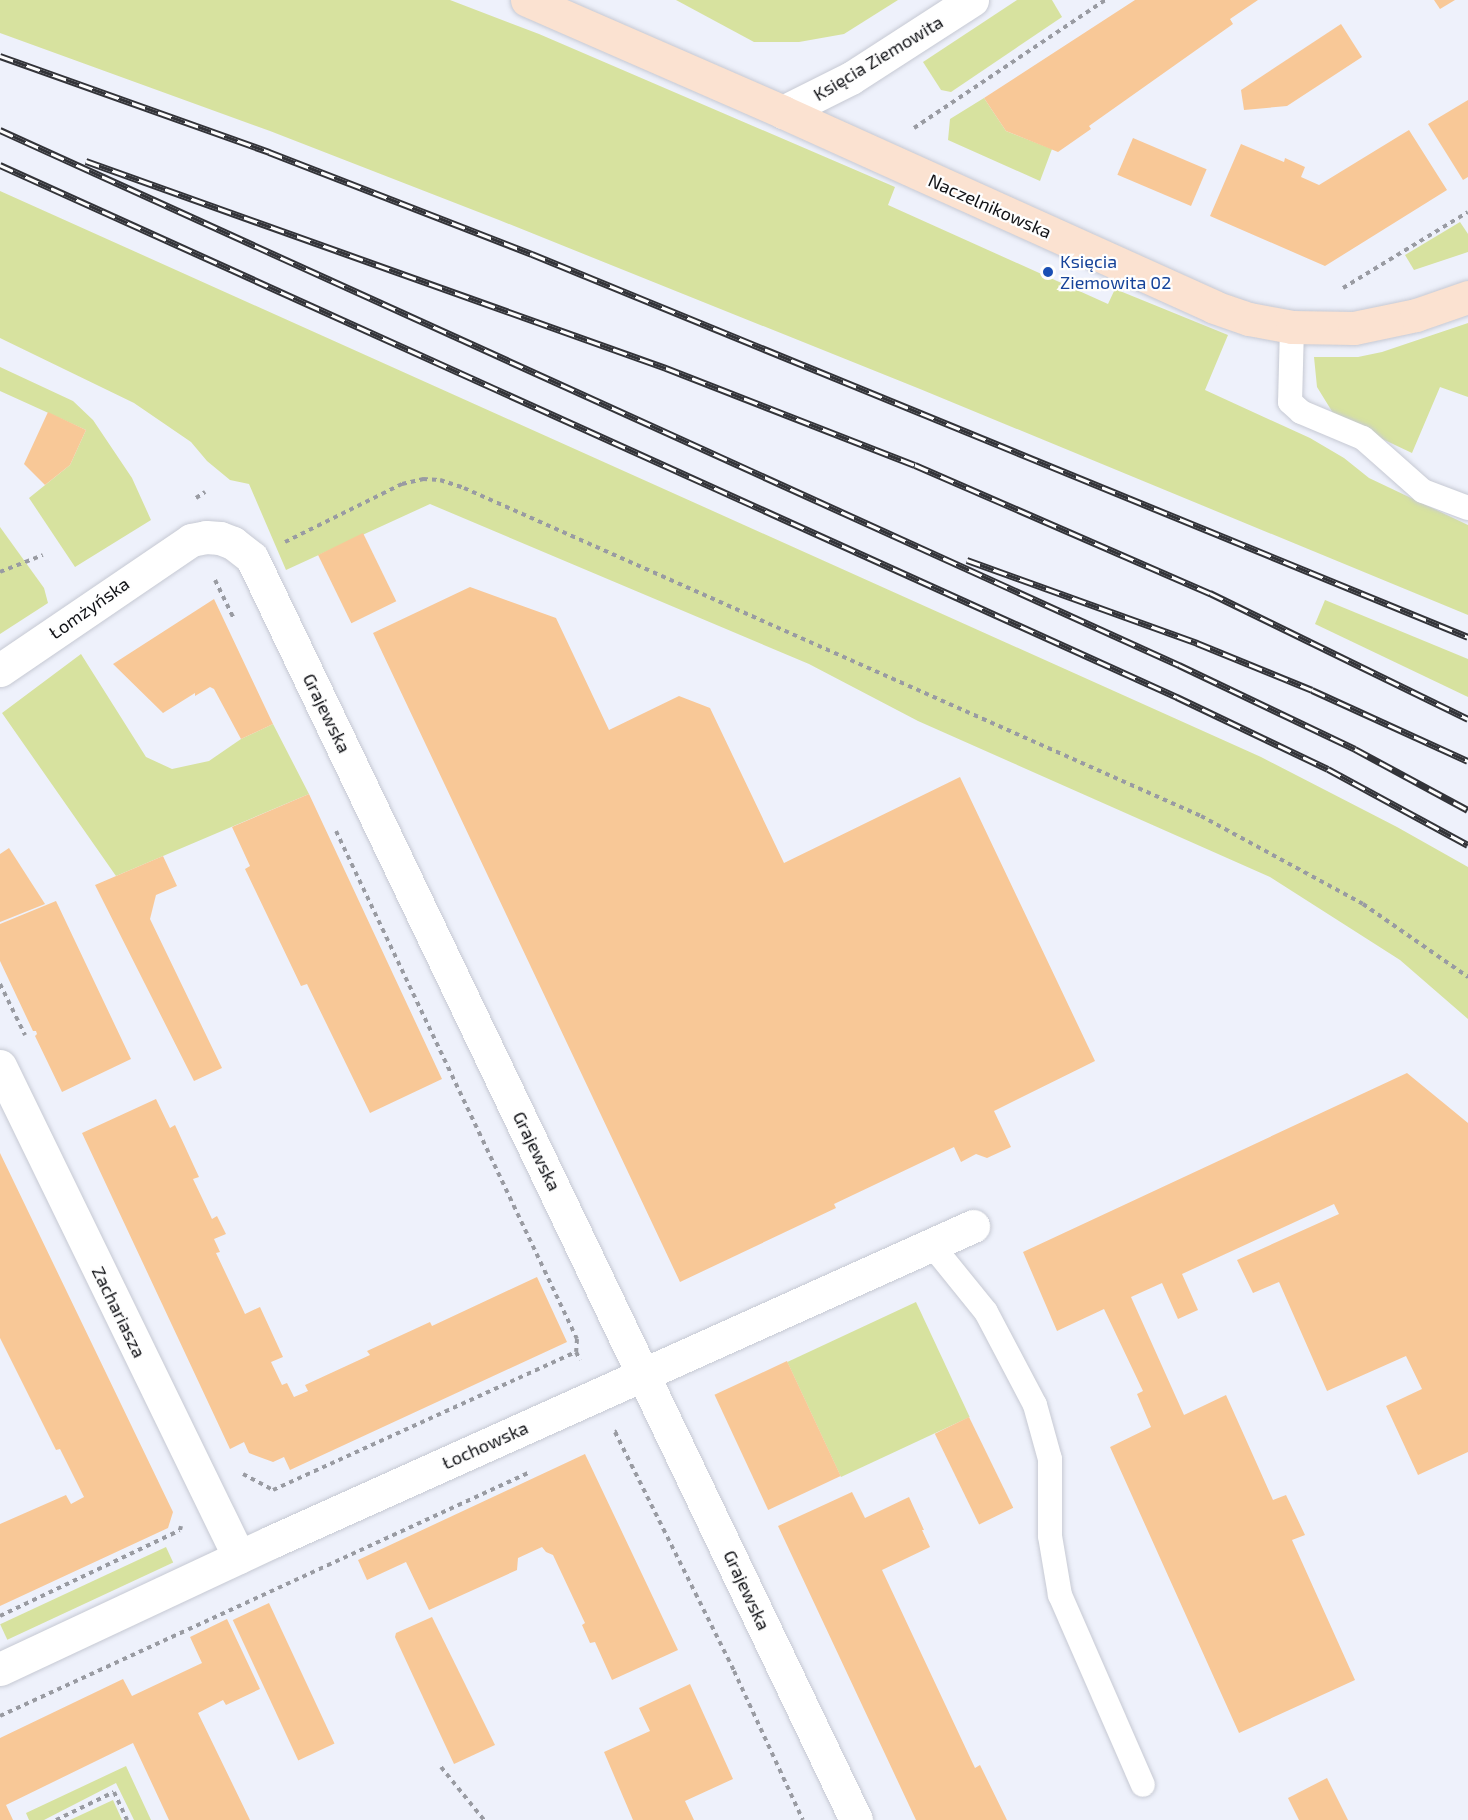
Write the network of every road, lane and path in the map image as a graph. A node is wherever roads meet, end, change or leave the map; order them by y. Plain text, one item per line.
1 (527, 0) edge
2 (972, 0) edge
3 (1105, 0) edge
4 (783, 112) junction
5 (914, 128) dead end
6 (1468, 212) edge
7 (1337, 292) dead end
8 (1468, 297) edge
9 (1292, 327) junction
10 (1468, 508) edge
11 (178, 546) joint
12 (43, 555) dead end
13 (252, 558) junction
14 (0, 572) edge
15 (213, 577) dead end
16 (235, 620) dead end
17 (0, 670) edge
18 (332, 822) dead end
19 (1468, 977) edge
20 (0, 984) edge
21 (29, 1044) dead end
22 (0, 1066) edge
23 (973, 1226) dead end
24 (931, 1244) junction
25 (576, 1352) junction
26 (644, 1373) junction
27 (598, 1394) junction
28 (615, 1432) junction
29 (604, 1437) dead end
30 (238, 1471) dead end
31 (529, 1472) dead end
32 (182, 1521) dead end
33 (239, 1557) junction
34 (0, 1616) edge
35 (0, 1669) edge
36 (0, 1716) edge
37 (441, 1767) dead end
38 (1143, 1785) dead end
39 (56, 1820) edge
40 (127, 1820) edge
41 (484, 1820) edge
42 (803, 1820) edge
43 (856, 1820) edge

1 - 4 main road, Naczelnikowska
2 - 4 street, Księcia Ziemowita
3 - 5 path
4 - 9 main road, Naczelnikowska
6 - 7 path
8 - 9 main road, Naczelnikowska
9 - 10 lane
11 - 13 street, Grajewska
11 - 17 street, Łomżyńska
12 - 14 path
13 - 19 path
13 - 26 street, Grajewska
15 - 16 path
18 - 25 path
20 - 21 path
22 - 33 street, Zachariasza
23 - 24 street, Łochowska
24 - 26 street, Łochowska
24 - 38 lane
25 - 27 path
25 - 30 path
26 - 27 street, Łochowska
26 - 43 street, Grajewska
27 - 28 path
27 - 33 street, Łochowska
28 - 29 path
28 - 42 path
31 - 36 path
32 - 34 path
33 - 35 street, Łochowska
37 - 41 path
39 - 40 path

